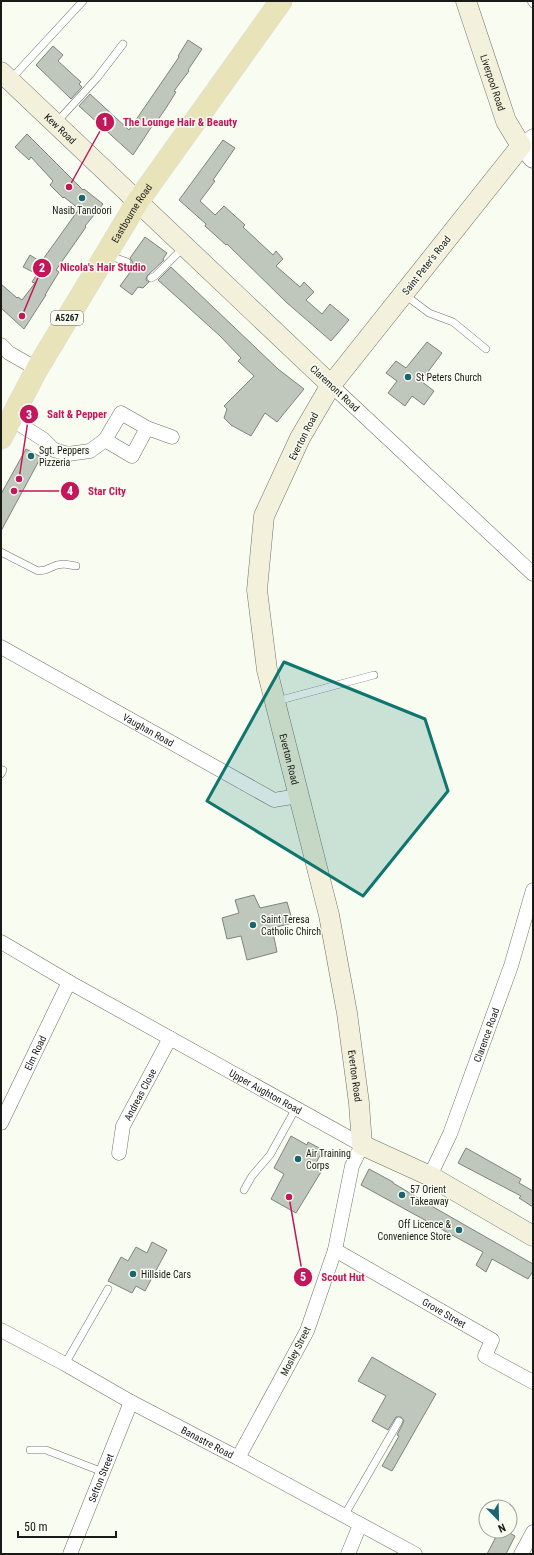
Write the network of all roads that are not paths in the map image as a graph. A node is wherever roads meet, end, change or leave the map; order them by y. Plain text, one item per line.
1 (84, 1) edge
2 (281, 1) edge
3 (466, 1) edge
4 (531, 1) edge
5 (533, 4) edge
6 (123, 44) dead end
7 (5, 76) edge
8 (55, 123) junction
9 (529, 147) edge
10 (138, 200) junction
11 (185, 246) junction
12 (106, 254) junction
13 (127, 262) dead end
14 (150, 278) dead end
15 (404, 293) junction
16 (1, 345) edge
17 (486, 349) dead end
18 (37, 369) junction
19 (331, 385) junction
20 (11, 419) junction
21 (147, 428) junction
22 (172, 436) dead end
23 (1, 438) edge
24 (105, 440) junction
25 (1, 552) edge
26 (76, 566) dead end
27 (533, 574) edge
28 (1, 647) edge
29 (374, 675) dead end
30 (275, 702) junction
31 (298, 796) junction
32 (533, 890) edge
33 (1, 942) edge
34 (69, 982) junction
35 (170, 1038) junction
36 (296, 1108) junction
37 (1, 1123) edge
38 (362, 1145) junction
39 (119, 1153) dead end
40 (430, 1176) junction
41 (244, 1190) dead end
42 (533, 1236) edge
43 (335, 1250) junction
44 (108, 1289) dead end
45 (1, 1330) edge
46 (65, 1364) junction
47 (533, 1382) edge
48 (131, 1402) junction
49 (399, 1421) dead end
50 (30, 1450) dead end
51 (238, 1458) junction
52 (103, 1472) junction
53 (344, 1516) junction
54 (360, 1525) junction
55 (533, 1532) edge
56 (70, 1554) edge
57 (348, 1554) edge
58 (415, 1554) edge
59 (521, 1554) edge

1 - 7 lane
2 - 10 main road, Eastbourne Road / A5267
3 - 9 main road, Liverpool Road
4 - 5 lane
6 - 8 lane
7 - 8 main road, Kew Road
8 - 10 main road, Kew Road
9 - 15 main road, Saint Peter's Road
10 - 11 main road, Claremont Road
10 - 12 main road, Eastbourne Road / A5267
11 - 14 lane
11 - 19 main road, Claremont Road
12 - 13 lane
12 - 18 main road, Eastbourne Road / A5267
15 - 17 lane
15 - 19 main road, Saint Peter's Road
16 - 18 street
18 - 20 main road, Eastbourne Road / A5267
19 - 27 street, Claremont Road
19 - 30 main road, Everton Road
20 - 23 main road, Eastbourne Road / A5267
20 - 24 street
21 - 22 street
21 - 24 street
21 - 24 street
25 - 26 lane
28 - 31 street, Vaughan Road
29 - 30 lane
30 - 31 main road, Everton Road
31 - 38 main road, Everton Road
32 - 40 street, Clarence Road
33 - 34 street, Upper Aughton Road
34 - 35 street, Upper Aughton Road
34 - 37 street, Elm Road
35 - 36 street, Upper Aughton Road
35 - 39 street, Andreas Close
36 - 38 street, Upper Aughton Road
36 - 41 lane
38 - 40 main road, Upper Aughton Road
38 - 43 street, Mosley Street
40 - 42 main road, Upper Aughton Road
43 - 47 street, Grove Street
43 - 51 street, Mosley Street
44 - 46 lane
45 - 46 street, Banastre Road
46 - 48 street, Banastre Road
48 - 51 street, Banastre Road
48 - 52 street, Sefton Street
49 - 53 lane
50 - 52 lane
51 - 53 street, Banastre Road
52 - 56 street, Sefton Street
53 - 54 street, Banastre Road
54 - 57 street
54 - 58 street, Banastre Road
55 - 59 street

